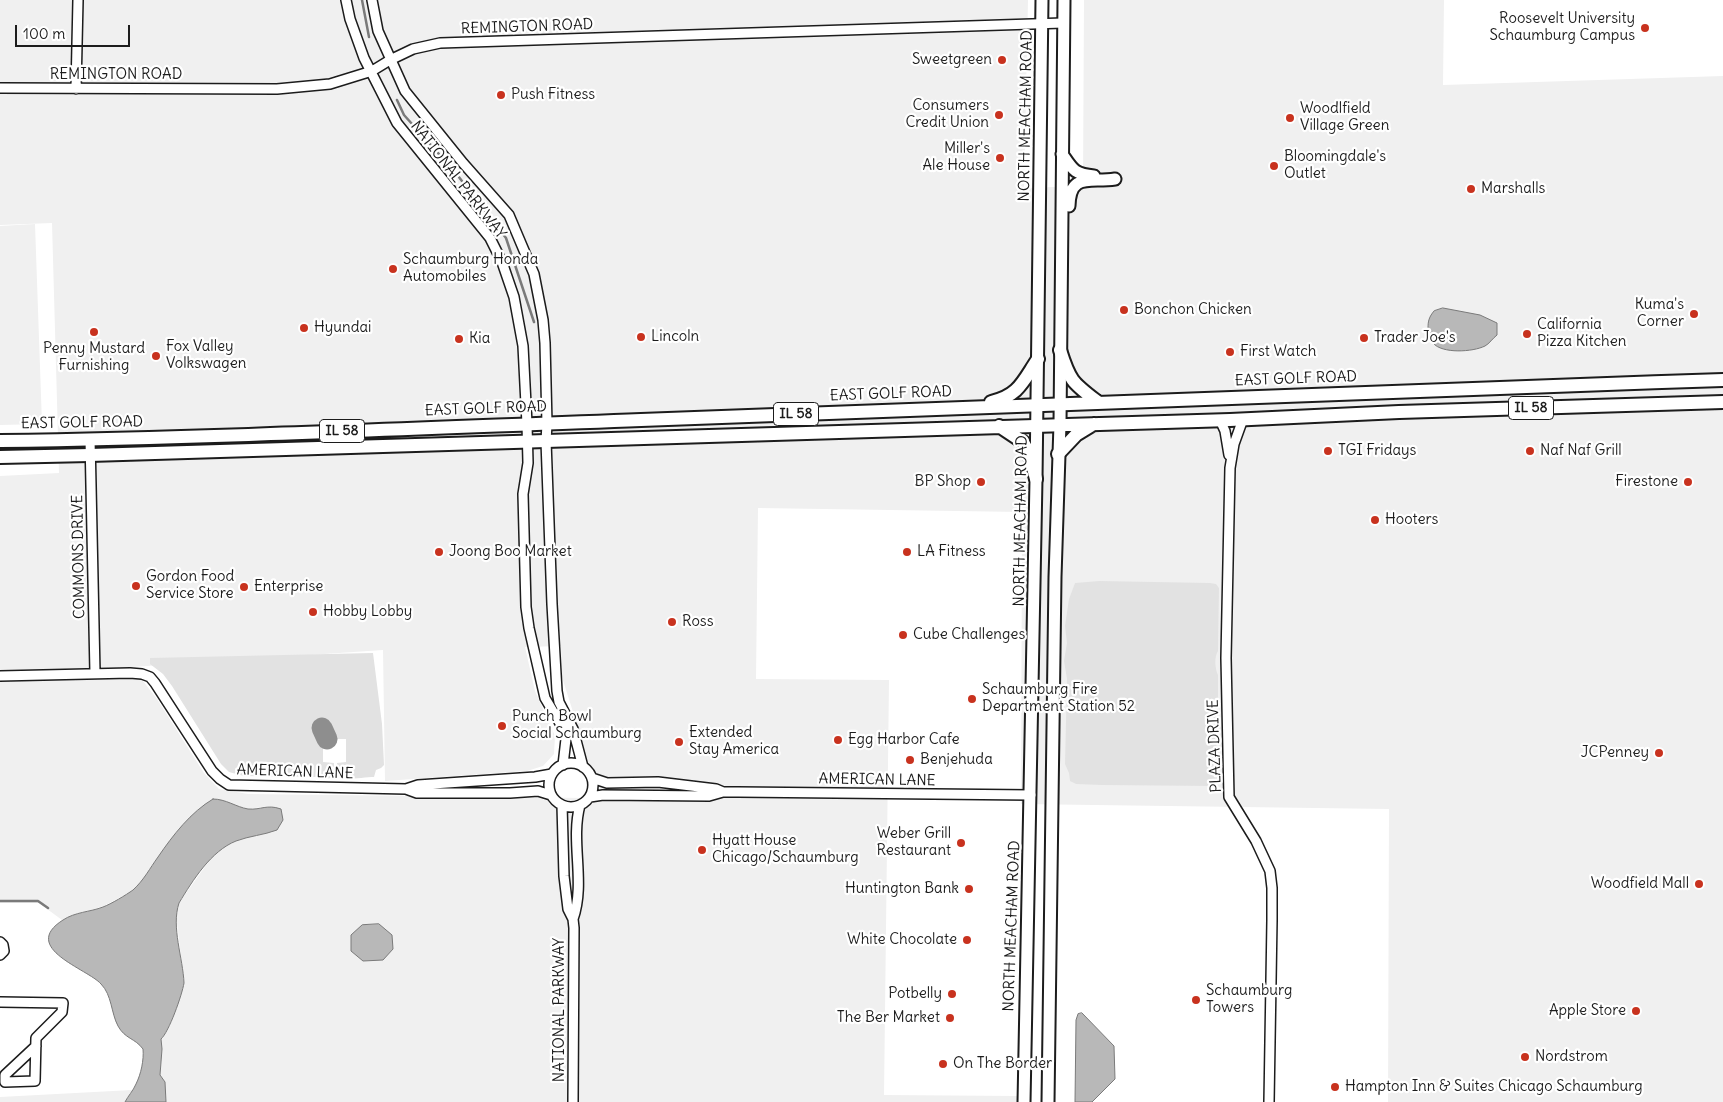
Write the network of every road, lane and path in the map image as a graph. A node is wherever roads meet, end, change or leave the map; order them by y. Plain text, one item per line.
1 (78, 0) edge
2 (346, 0) edge
3 (372, 0) edge
4 (1042, 0) edge
5 (1064, 0) edge
6 (1063, 23) junction
7 (1042, 24) junction
8 (390, 60) junction
9 (372, 71) junction
10 (0, 88) edge
11 (76, 89) junction
12 (1062, 154) junction
13 (1061, 277) junction
14 (1060, 350) junction
15 (1038, 359) junction
16 (1723, 380) edge
17 (1723, 402) edge
18 (1099, 403) junction
19 (1060, 405) junction
20 (1037, 406) junction
21 (967, 408) junction
22 (1243, 419) junction
23 (1220, 420) junction
24 (527, 424) junction
25 (547, 424) junction
26 (1060, 424) junction
27 (1096, 424) junction
28 (1037, 425) junction
29 (999, 426) junction
30 (90, 439) junction
31 (0, 441) edge
32 (546, 441) junction
33 (527, 442) junction
34 (1058, 454) junction
35 (90, 456) junction
36 (0, 457) edge
37 (1230, 468) junction
38 (1036, 480) junction
39 (95, 673) junction
40 (0, 676) edge
41 (563, 765) junction
42 (583, 767) junction
43 (552, 774) junction
44 (592, 778) junction
45 (406, 788) junction
46 (723, 792) junction
47 (551, 795) junction
48 (1031, 795) junction
49 (590, 797) junction
50 (562, 805) junction
51 (580, 805) junction
52 (573, 919) junction
53 (0, 942) edge
54 (0, 955) edge
55 (0, 1002) edge
56 (36, 1046) junction
57 (574, 1102) edge
58 (1024, 1102) edge
59 (1048, 1102) edge
60 (1269, 1102) edge

1 - 11 street
2 - 9 street, NATIONAL PARKWAY
3 - 8 street, NATIONAL PARKWAY
4 - 7 main road, NORTH MEACHAM ROAD
5 - 6 main road
6 - 7 street, REMINGTON ROAD
6 - 12 main road
7 - 8 street, REMINGTON ROAD
7 - 15 main road, NORTH MEACHAM ROAD
8 - 9 street, REMINGTON ROAD
8 - 25 street, NATIONAL PARKWAY
9 - 11 street, REMINGTON ROAD
9 - 24 street, NATIONAL PARKWAY
10 - 11 street, REMINGTON ROAD
12 - 13 main road
12 - 13 main road
13 - 14 main road
14 - 18 main road
14 - 19 main road
15 - 20 main road, NORTH MEACHAM ROAD
15 - 21 main road
16 - 18 main road, EAST GOLF ROAD / IL 58
17 - 22 main road, IL 58
18 - 19 main road, EAST GOLF ROAD / IL 58
19 - 20 main road, EAST GOLF ROAD / IL 58
19 - 26 main road
20 - 21 main road, EAST GOLF ROAD / IL 58
20 - 28 main road, NORTH MEACHAM ROAD
21 - 25 main road, EAST GOLF ROAD / IL 58
22 - 23 main road, IL 58
22 - 37 street, PLAZA DRIVE
23 - 27 main road, IL 58
23 - 37 street, PLAZA DRIVE
24 - 25 main road, EAST GOLF ROAD / IL 58
24 - 30 main road, EAST GOLF ROAD / IL 58
24 - 33 street, NATIONAL PARKWAY
25 - 32 street, NATIONAL PARKWAY
26 - 27 main road, IL 58
26 - 28 main road, IL 58
26 - 34 main road
27 - 34 main road
28 - 29 main road, IL 58
28 - 38 main road, NORTH MEACHAM ROAD
29 - 32 main road, IL 58
29 - 38 main road
30 - 31 main road, EAST GOLF ROAD / IL 58
30 - 35 street, COMMONS DRIVE
32 - 33 main road, IL 58
32 - 42 street, NATIONAL PARKWAY
33 - 35 main road, IL 58
33 - 41 street, NATIONAL PARKWAY
34 - 59 main road
35 - 36 main road, IL 58
35 - 39 street, COMMONS DRIVE
37 - 60 street, PLAZA DRIVE
38 - 48 main road, NORTH MEACHAM ROAD
39 - 40 street, AMERICAN LANE
39 - 45 street, AMERICAN LANE
41 - 42 street
41 - 43 street
42 - 44 street
43 - 45 street, AMERICAN LANE
43 - 47 street
44 - 46 street, AMERICAN LANE
44 - 49 street
45 - 47 street, AMERICAN LANE
46 - 48 street, AMERICAN LANE
46 - 49 street, AMERICAN LANE
47 - 50 street
48 - 58 main road, NORTH MEACHAM ROAD
49 - 51 street
50 - 51 street
50 - 52 street, NATIONAL PARKWAY
51 - 52 street, NATIONAL PARKWAY
52 - 57 street, NATIONAL PARKWAY
53 - 54 street
55 - 56 street
56 - 56 street

